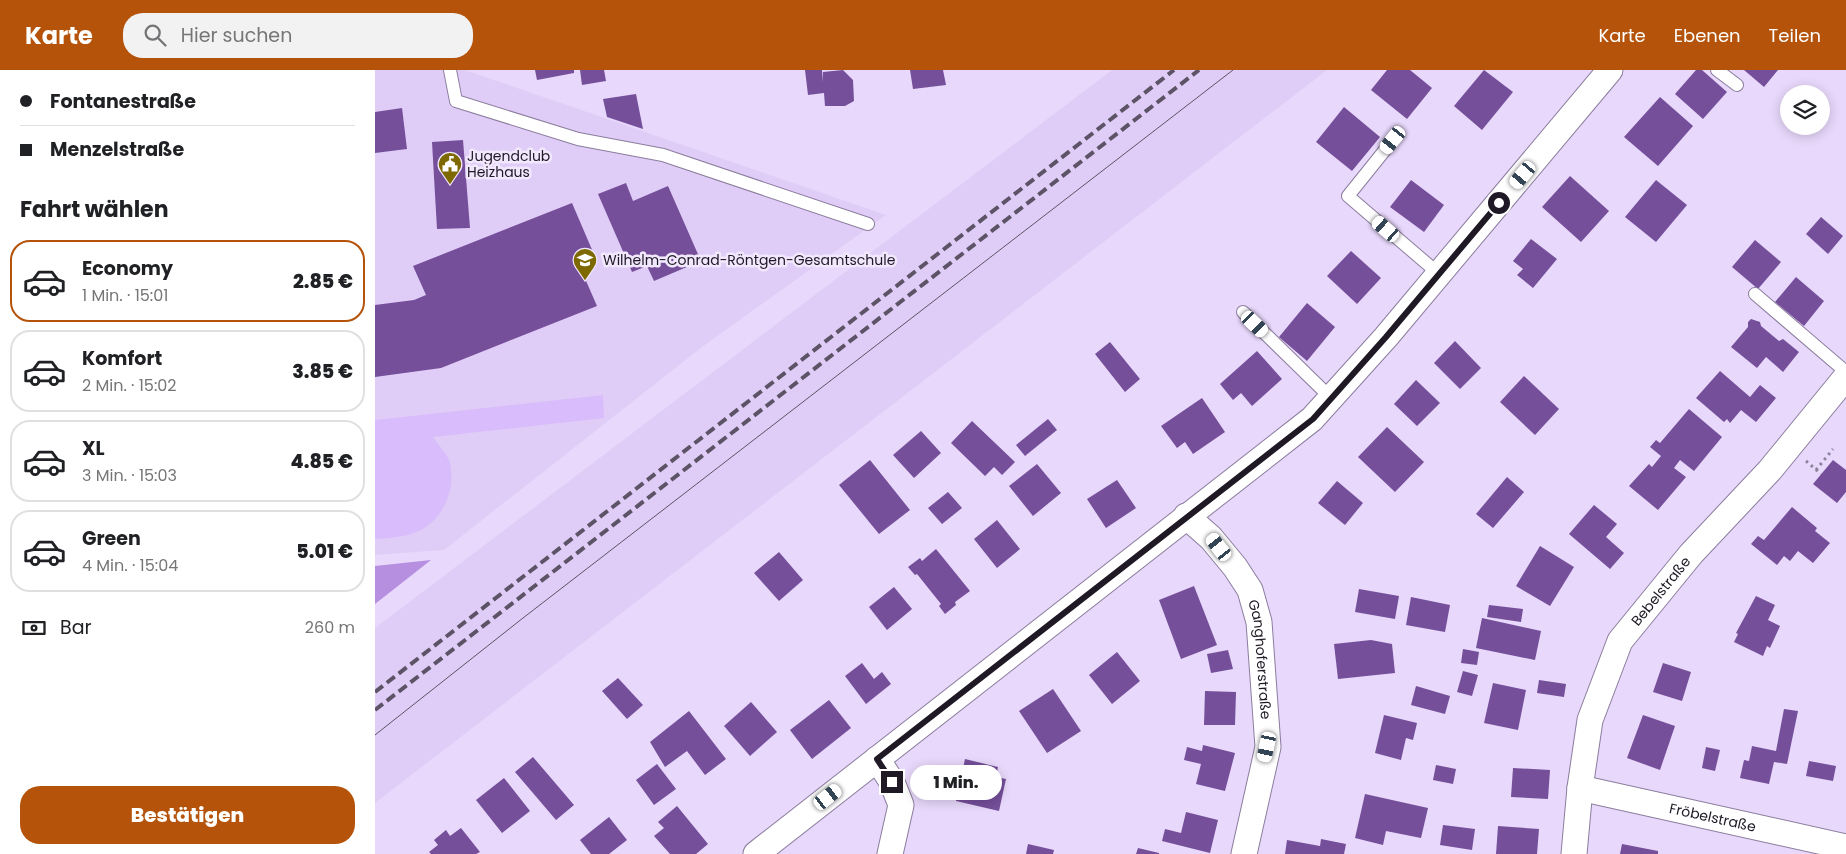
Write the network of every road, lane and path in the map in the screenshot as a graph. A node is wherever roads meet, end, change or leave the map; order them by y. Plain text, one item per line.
1 (450, 70) edge
2 (1610, 70) edge
3 (1717, 70) edge
4 (1737, 85) dead end
5 (1393, 140) dead end
6 (868, 224) dead end
7 (1439, 274) junction
8 (1755, 294) dead end
9 (1243, 312) dead end
10 (1846, 372) edge
11 (1846, 377) edge
12 (1331, 398) junction
13 (1833, 449) dead end
14 (1816, 470) dead end
15 (1186, 516) junction
16 (877, 759) junction
17 (1580, 788) junction
18 (1846, 847) edge
19 (756, 854) edge
20 (890, 854) edge
21 (1244, 854) edge
22 (1574, 854) edge

1 - 6 lane
2 - 7 street
3 - 4 lane
5 - 7 lane
7 - 12 street
8 - 10 lane
9 - 12 lane
11 - 17 street, Bebelstraße
12 - 15 street
13 - 14 path
15 - 16 street
15 - 21 street, Ganghoferstraße
16 - 19 street
16 - 20 street
17 - 18 street, Fröbelstraße
17 - 22 street, Bebelstraße

